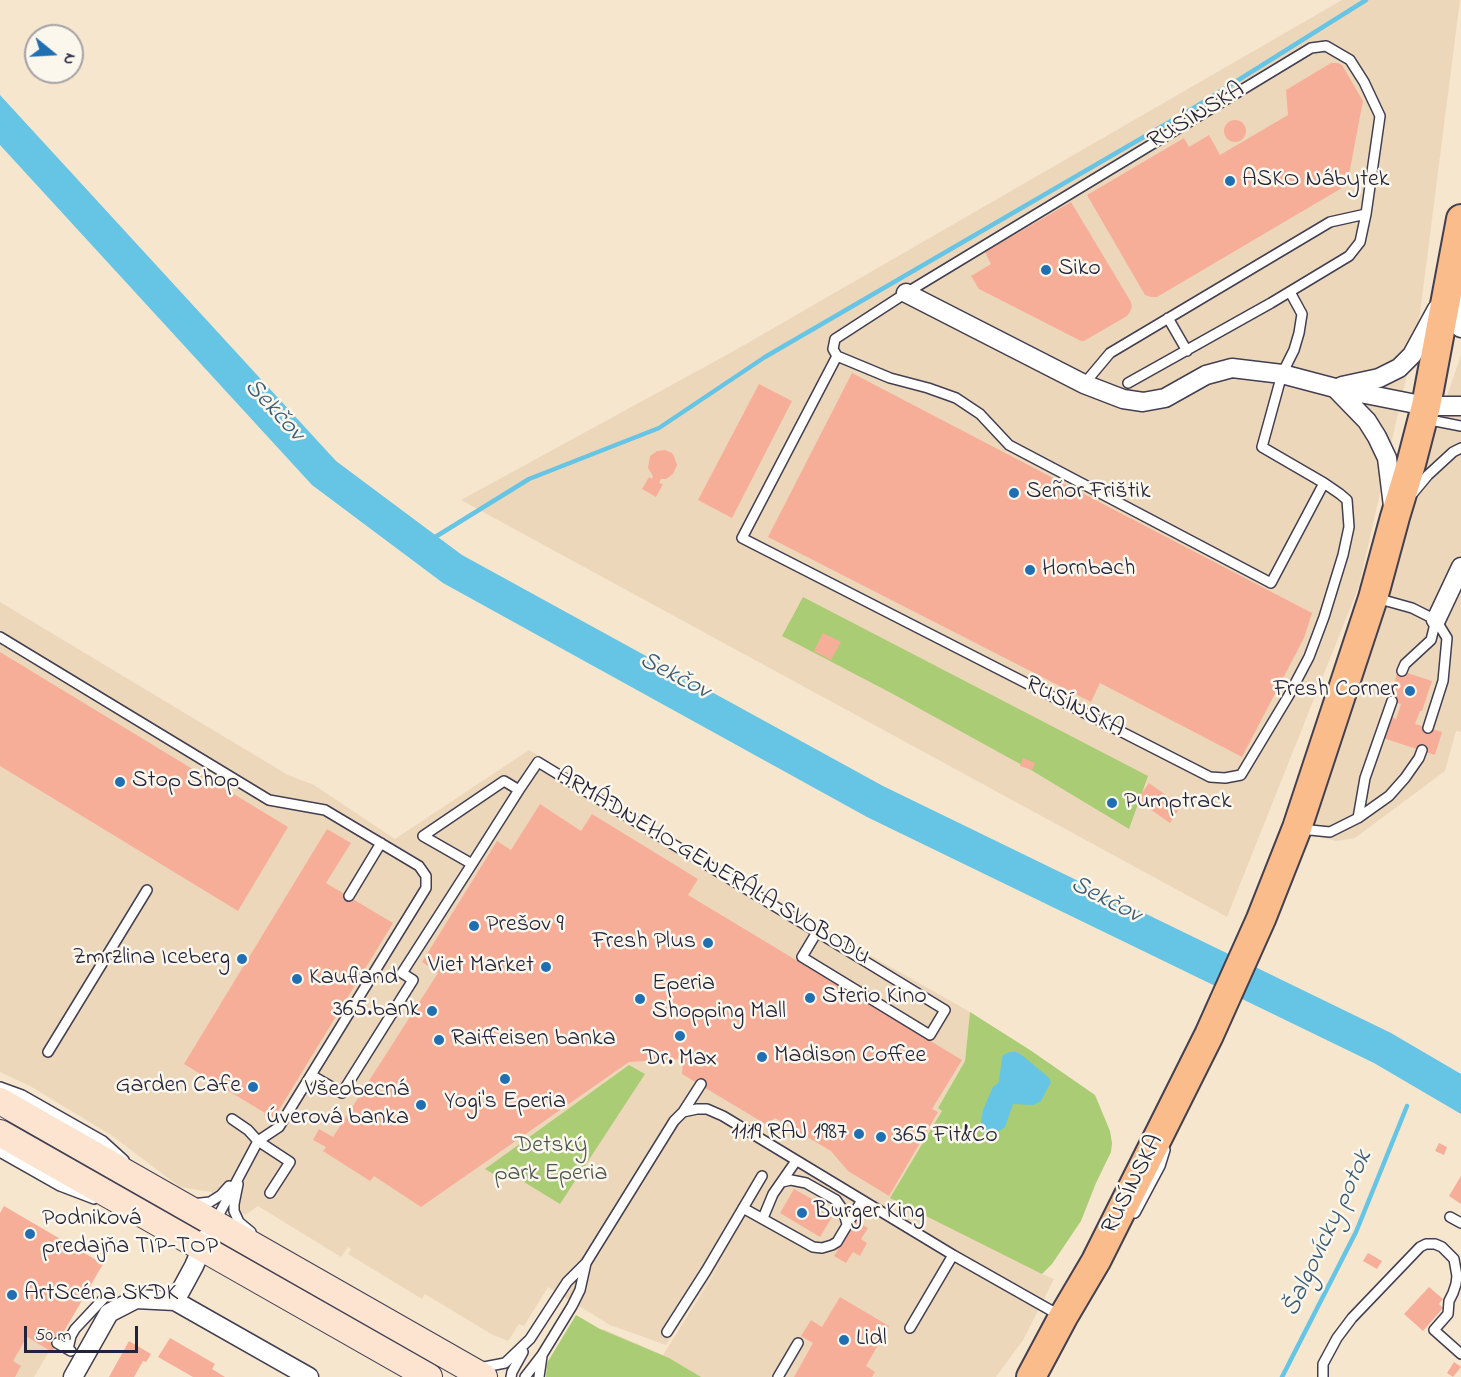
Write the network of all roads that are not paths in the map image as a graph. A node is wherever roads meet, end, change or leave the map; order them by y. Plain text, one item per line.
1 (1366, 214) junction
2 (1461, 219) edge
3 (1449, 286) junction
4 (1290, 292) junction
5 (906, 293) junction
6 (1168, 318) junction
7 (1461, 328) edge
8 (1187, 351) junction
9 (837, 356) junction
10 (1282, 374) junction
11 (1128, 383) dead end
12 (1084, 384) junction
13 (1335, 388) junction
14 (1461, 406) edge
15 (1424, 412) junction
16 (1461, 426) edge
17 (1461, 448) edge
18 (1324, 483) junction
19 (1395, 517) junction
20 (1461, 567) edge
21 (1373, 598) junction
22 (1436, 620) junction
23 (0, 637) edge
24 (1402, 671) dead end
25 (1392, 701) dead end
26 (1428, 728) dead end
27 (1422, 750) dead end
28 (519, 790) junction
29 (1358, 818) junction
30 (1297, 828) junction
31 (381, 843) junction
32 (472, 864) junction
33 (147, 890) dead end
34 (349, 896) dead end
35 (817, 932) junction
36 (48, 1052) dead end
37 (311, 1075) junction
38 (701, 1084) dead end
39 (0, 1087) edge
40 (1181, 1093) junction
41 (0, 1101) edge
42 (683, 1112) junction
43 (232, 1119) dead end
44 (0, 1133) edge
45 (1169, 1134) dead end
46 (258, 1141) junction
47 (1166, 1145) dead end
48 (0, 1152) edge
49 (796, 1161) junction
50 (242, 1170) junction
51 (762, 1176) dead end
52 (782, 1182) junction
53 (270, 1193) dead end
54 (170, 1198) junction
55 (862, 1200) junction
56 (743, 1208) junction
57 (1450, 1217) dead end
58 (763, 1218) junction
59 (152, 1220) junction
60 (1130, 1222) dead end
61 (1461, 1223) edge
62 (214, 1224) junction
63 (847, 1224) junction
64 (200, 1248) junction
65 (953, 1255) junction
66 (586, 1263) junction
67 (1104, 1268) dead end
68 (340, 1296) junction
69 (105, 1297) dead end
70 (175, 1300) junction
71 (1063, 1317) junction
72 (910, 1328) dead end
73 (667, 1332) dead end
74 (530, 1339) junction
75 (57, 1343) dead end
76 (798, 1343) dead end
77 (76, 1354) junction
78 (1461, 1354) edge
79 (542, 1355) junction
80 (478, 1373) edge
81 (73, 1377) edge
82 (309, 1377) edge
83 (429, 1377) edge
84 (511, 1377) edge
85 (525, 1377) edge
86 (539, 1377) edge
87 (778, 1377) edge
88 (1020, 1377) edge
89 (1031, 1377) edge
90 (1323, 1377) edge

1 - 4 lane, RUSÍNSKA
1 - 5 lane, RUSÍNSKA
1 - 6 lane
2 - 3 main road, RUSÍNSKA
3 - 7 street
3 - 13 street
3 - 15 main road, RUSÍNSKA
4 - 8 lane, RUSÍNSKA
4 - 10 lane, RUSÍNSKA
5 - 9 lane, RUSÍNSKA
5 - 12 street
6 - 8 lane
6 - 12 lane
8 - 11 lane, RUSÍNSKA
9 - 18 lane
9 - 18 lane, RUSÍNSKA
10 - 12 street
10 - 13 street
10 - 18 lane, RUSÍNSKA
13 - 15 street
13 - 19 street
14 - 15 street
15 - 16 lane
15 - 19 main road, RUSÍNSKA
17 - 19 lane
19 - 21 main road, RUSÍNSKA
20 - 22 street
21 - 22 lane
21 - 30 main road, RUSÍNSKA
22 - 24 lane
22 - 26 lane
23 - 31 lane
25 - 29 lane
27 - 29 lane
28 - 32 lane
28 - 32 lane
28 - 35 lane, ARMÁDNEHO GENERÁLA SVOBODU
29 - 30 lane
30 - 40 main road, RUSÍNSKA
31 - 34 lane
31 - 37 lane
32 - 37 lane
33 - 36 lane
35 - 35 lane, ARMÁDNEHO GENERÁLA SVOBODU
37 - 46 lane
38 - 42 lane
39 - 54 lane
40 - 45 lane
40 - 71 main road, RUSÍNSKA
41 - 54 street
42 - 49 lane
42 - 66 lane
43 - 46 lane
44 - 59 street
46 - 50 lane
46 - 53 lane
47 - 60 lane
48 - 59 lane
49 - 52 lane
49 - 55 lane
50 - 54 lane
50 - 62 lane
50 - 68 lane
51 - 56 lane
52 - 58 lane
52 - 63 lane
54 - 62 street
55 - 63 lane
55 - 65 lane
56 - 58 lane
56 - 73 lane
57 - 61 lane
58 - 63 lane
59 - 64 street
62 - 64 street
62 - 68 street
64 - 70 street
64 - 83 street
65 - 71 lane
65 - 72 lane
66 - 74 lane
66 - 79 lane
67 - 71 lane
68 - 80 street
69 - 77 lane
70 - 77 street
70 - 82 street
71 - 88 main road, RUSÍNSKA
71 - 89 main road, RUSÍNSKA
74 - 80 lane
74 - 84 lane
75 - 77 lane
76 - 87 lane
77 - 81 street
78 - 90 lane
79 - 85 lane
79 - 86 lane

